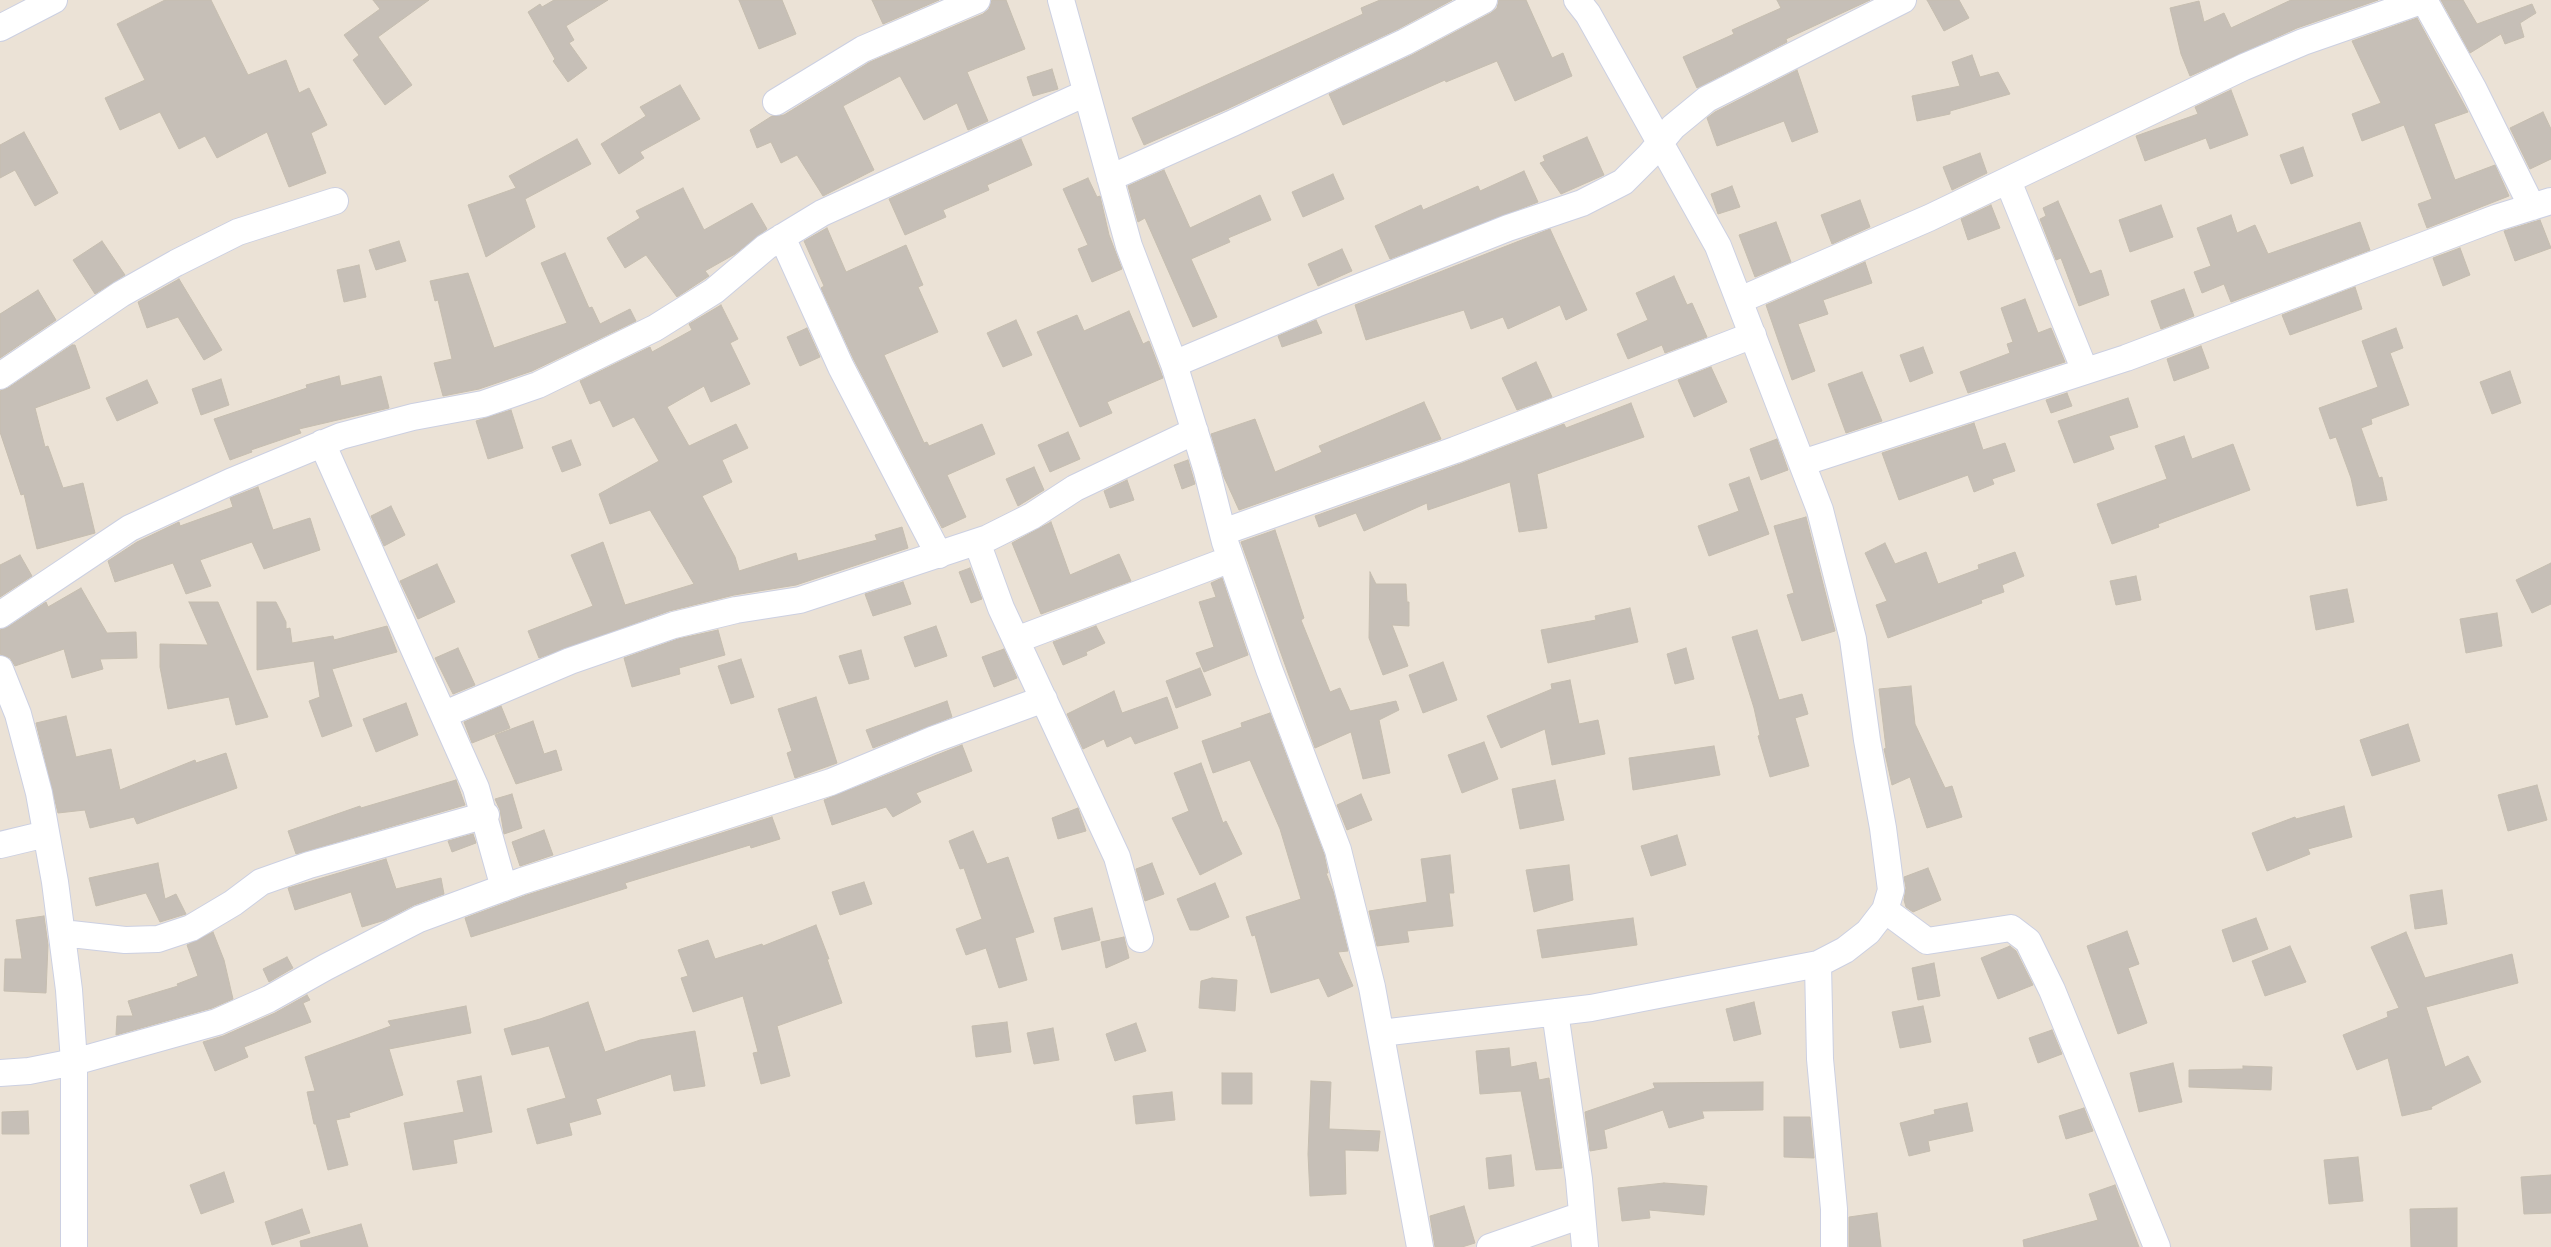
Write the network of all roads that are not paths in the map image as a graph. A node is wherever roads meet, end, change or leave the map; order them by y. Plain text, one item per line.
1 (54, 0) edge
2 (977, 0) edge
3 (1061, 0) edge
4 (1484, 0) edge
5 (1577, 0) edge
6 (1903, 0) edge
7 (0, 28) edge
8 (1086, 93) junction
9 (776, 102) dead end
10 (1661, 142) junction
11 (1110, 178) junction
12 (2008, 181) junction
13 (335, 201) dead end
14 (2542, 204) edge
15 (782, 237) junction
16 (1740, 300) junction
17 (1754, 334) junction
18 (1174, 364) junction
19 (2085, 371) junction
20 (0, 376) edge
21 (1195, 432) junction
22 (322, 443) junction
23 (1802, 463) junction
24 (1223, 532) junction
25 (977, 542) junction
26 (939, 555) junction
27 (1231, 559) junction
28 (0, 616) edge
29 (1016, 640) junction
30 (0, 670) edge
31 (1044, 698) junction
32 (445, 714) junction
33 (486, 815) junction
34 (46, 834) junction
35 (0, 845) edge
36 (504, 888) junction
37 (1885, 910) junction
38 (62, 933) junction
39 (1140, 939) dead end
40 (1818, 964) junction
41 (1555, 1012) junction
42 (1381, 1033) junction
43 (74, 1062) junction
44 (0, 1073) edge
45 (1582, 1215) junction
46 (74, 1247) edge
47 (1420, 1247) edge
48 (1490, 1247) edge
49 (1585, 1247) edge
50 (1834, 1247) edge
51 (2157, 1247) edge

1 - 7 street
2 - 9 street
3 - 8 street
4 - 11 street
5 - 10 street
6 - 10 street
8 - 11 street
8 - 15 street
10 - 16 street
10 - 18 street
11 - 18 street
12 - 14 street
12 - 16 street
12 - 19 street
13 - 20 street
14 - 19 street
15 - 22 street
15 - 26 street
16 - 17 street
17 - 23 street
17 - 24 street
18 - 21 street
19 - 23 street
21 - 24 street
21 - 25 street
22 - 28 street
22 - 32 street
23 - 37 street
24 - 27 street
25 - 26 street
25 - 29 street
26 - 32 street
27 - 29 street
27 - 42 street
29 - 31 street
30 - 34 street
31 - 36 street
31 - 39 street
32 - 33 street
33 - 36 street
33 - 38 street
34 - 35 street
34 - 38 street
36 - 43 street
37 - 40 street
37 - 51 street
38 - 43 street
40 - 41 street
40 - 50 street
41 - 42 street
41 - 45 street
42 - 47 street
43 - 44 street
43 - 46 street
45 - 48 street
45 - 49 street

